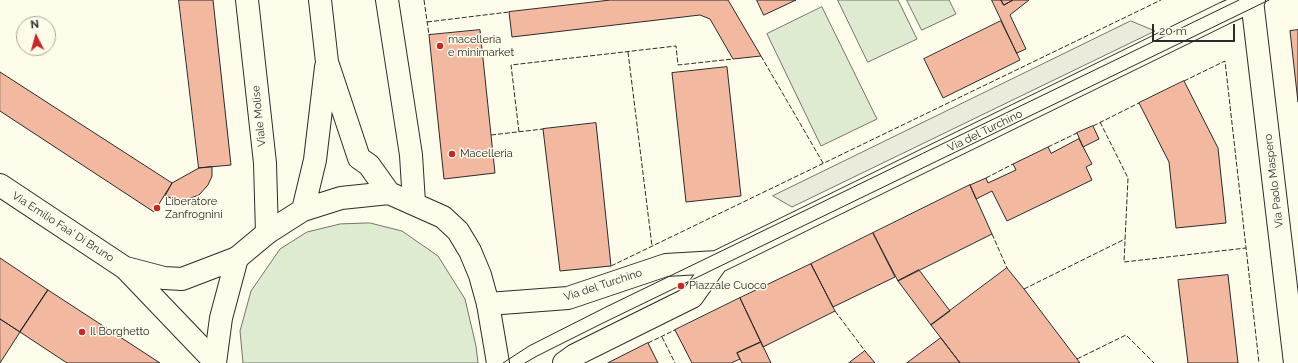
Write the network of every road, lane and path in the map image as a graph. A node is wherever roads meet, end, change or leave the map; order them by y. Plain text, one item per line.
1 (246, 0) edge
2 (320, 0) edge
3 (387, 0) edge
4 (1253, 0) edge
5 (327, 62) junction
6 (0, 186) edge
7 (389, 193) junction
8 (414, 203) junction
9 (303, 210) junction
10 (267, 233) junction
11 (237, 258) junction
12 (717, 262) junction
13 (125, 268) junction
14 (488, 304) junction
15 (215, 362) edge
16 (498, 363) edge
17 (564, 363) edge
18 (1295, 363) edge

1 - 10 street, Viale Molise
2 - 5 street
3 - 8 street
4 - 12 street, Via del Turchino
4 - 18 street, Via Paolo Maspero
5 - 7 street
5 - 9 street
6 - 13 street, Via Emilio Faa' Di Bruno
7 - 8 street
7 - 9 street, Via Emilio Faa' Di Bruno
8 - 14 street
9 - 10 street, Via Emilio Faa' Di Bruno
10 - 11 street, Via Emilio Faa' Di Bruno
11 - 13 street, Via Emilio Faa' Di Bruno
11 - 15 street
12 - 14 street, Via del Turchino
12 - 17 street, Via del Turchino
13 - 15 street, Via Emilio Faa' Di Bruno
14 - 16 street

